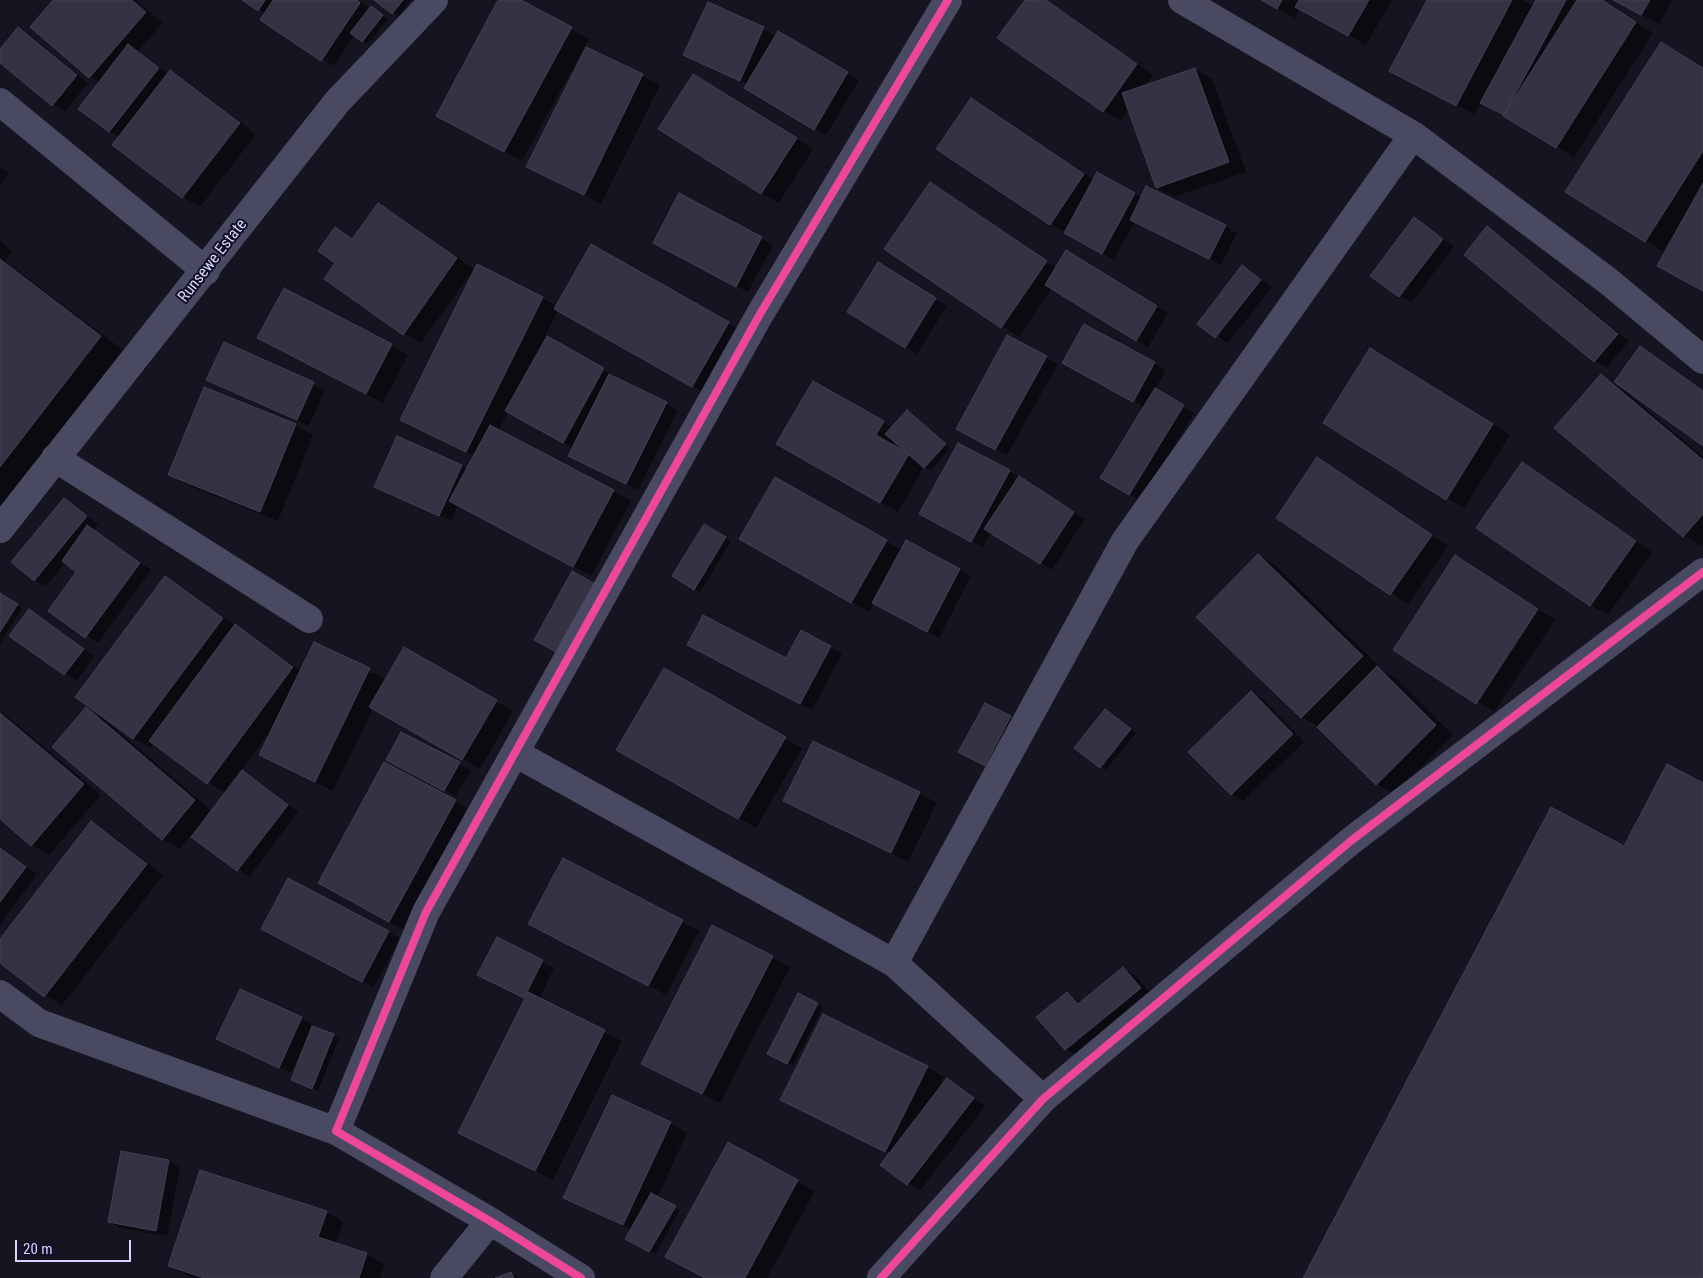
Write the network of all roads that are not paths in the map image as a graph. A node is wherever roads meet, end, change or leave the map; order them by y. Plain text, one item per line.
1 (434, 0) edge
2 (948, 0) edge
3 (1182, 0) edge
4 (0, 102) edge
5 (1413, 135) junction
6 (206, 270) junction
7 (1703, 360) edge
8 (55, 458) junction
9 (0, 529) edge
10 (1703, 572) edge
11 (309, 619) dead end
12 (515, 754) junction
13 (894, 963) junction
14 (0, 994) edge
15 (1044, 1100) junction
16 (336, 1132) junction
17 (490, 1221) junction
18 (444, 1278) edge
19 (581, 1278) edge
20 (881, 1278) edge

1 - 6 street, Runsewe Estate
2 - 12 street
3 - 5 street
4 - 6 street
5 - 7 street
5 - 13 street
6 - 8 street, Runsewe Estate
8 - 9 street, Runsewe Estate
8 - 11 street
10 - 15 street
12 - 13 street
12 - 16 street
13 - 15 street
14 - 16 street
15 - 20 street
16 - 17 street
17 - 18 street
17 - 19 street

